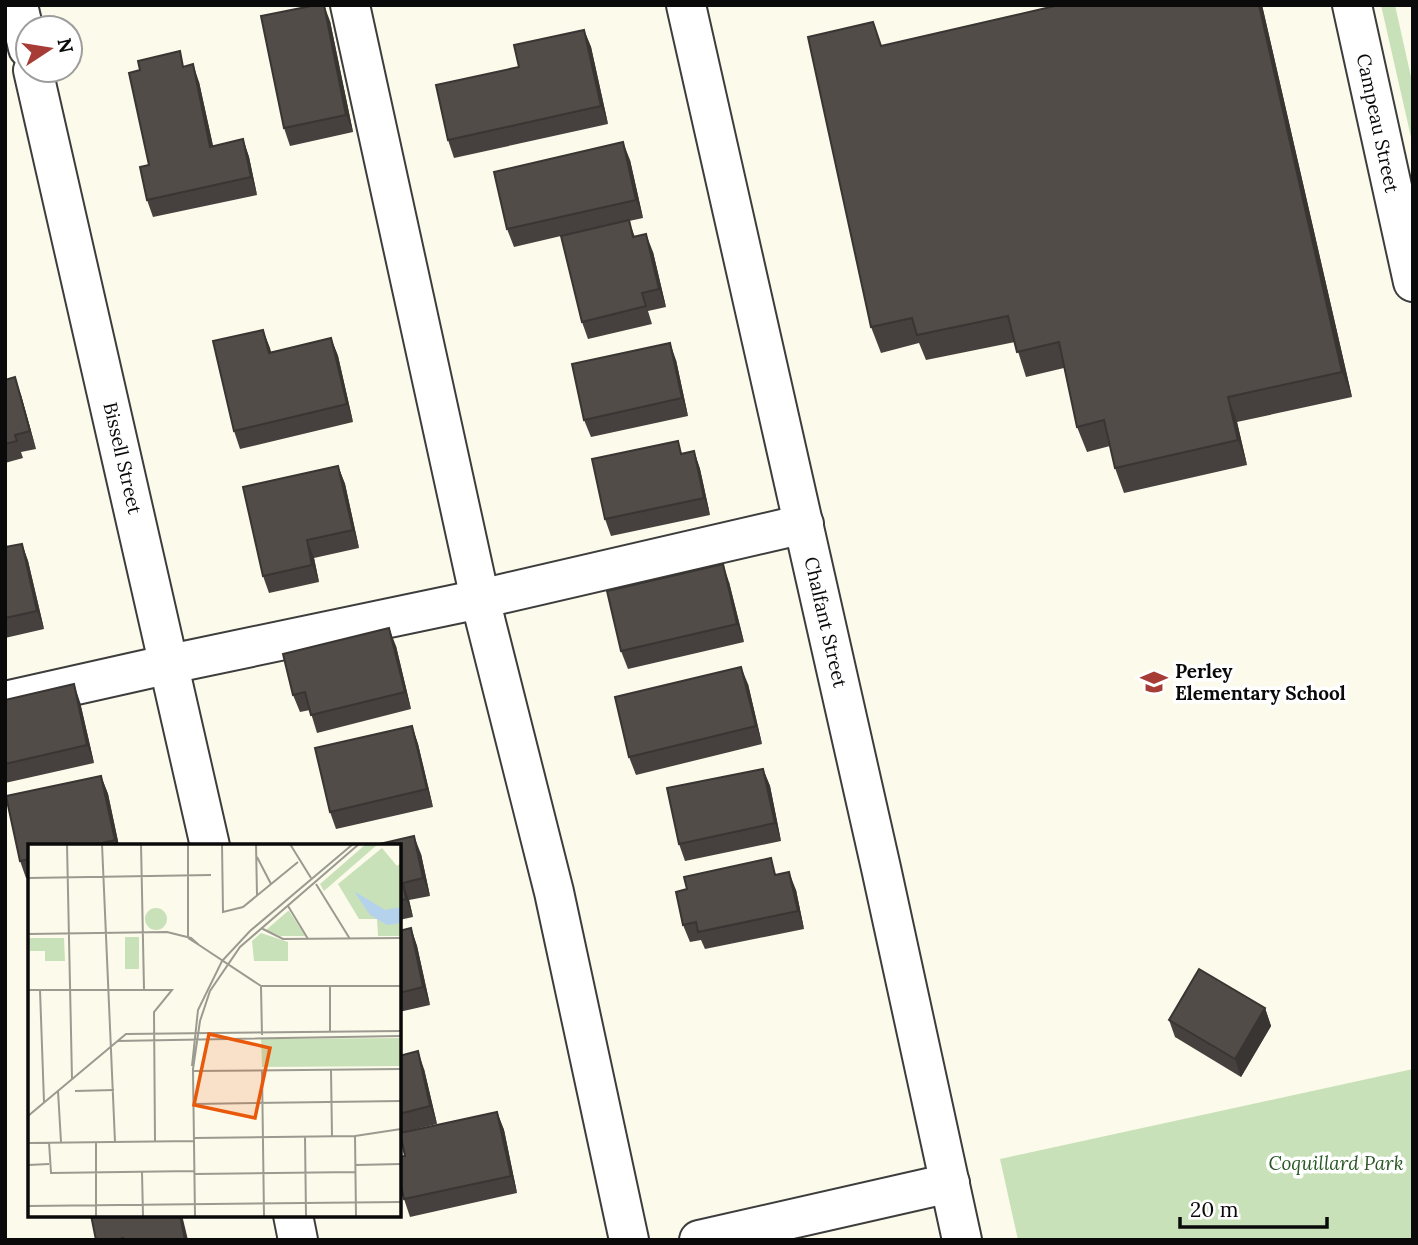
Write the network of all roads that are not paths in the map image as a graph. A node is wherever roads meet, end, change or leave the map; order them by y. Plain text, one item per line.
1 (349, 5) edge
2 (687, 5) edge
3 (1352, 5) edge
4 (36, 84) edge
5 (1413, 282) edge
6 (804, 524) junction
7 (480, 599) junction
8 (170, 664) junction
9 (5, 701) edge
10 (211, 844) edge
11 (950, 1183) junction
12 (293, 1217) edge
13 (298, 1240) edge
14 (629, 1240) edge
15 (699, 1240) edge
16 (962, 1240) edge

1 - 7 street
2 - 6 street, Chalfant Street
3 - 5 street, Campeau Street
4 - 8 street, Bissell Street
6 - 7 street
6 - 11 street, Chalfant Street
7 - 8 street
7 - 14 street
8 - 9 street
8 - 10 street, Bissell Street
11 - 15 street
11 - 16 street, Chalfant Street
12 - 13 street

